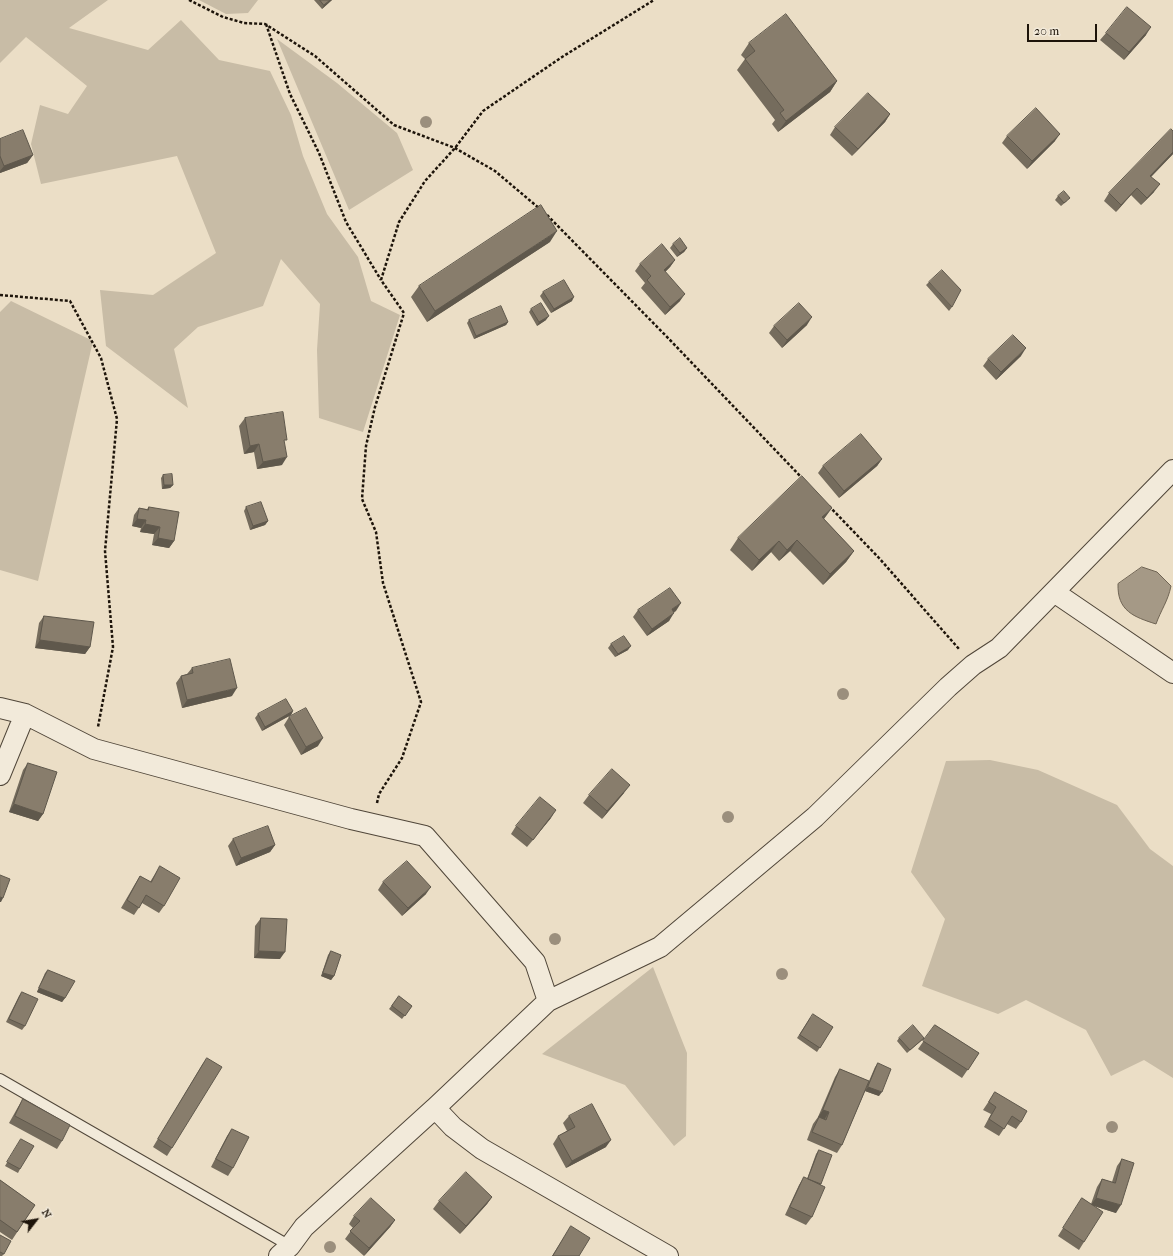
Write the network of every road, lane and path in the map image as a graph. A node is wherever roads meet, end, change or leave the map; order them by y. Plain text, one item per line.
1 (189, 0) edge
2 (654, 0) edge
3 (266, 24) junction
4 (455, 148) junction
5 (380, 280) junction
6 (0, 295) edge
7 (1173, 470) edge
8 (804, 480) edge
9 (826, 502) edge
10 (1054, 592) junction
11 (973, 665) junction
12 (1173, 673) edge
13 (0, 708) edge
14 (25, 714) junction
15 (94, 749) junction
16 (0, 775) edge
17 (373, 824) junction
18 (548, 1001) junction
19 (0, 1079) edge
20 (435, 1108) junction
21 (284, 1251) edge
22 (668, 1256) edge

1 - 3 path
2 - 4 path
3 - 4 path
3 - 5 path
4 - 5 path
4 - 8 path
5 - 17 path
6 - 15 path
7 - 10 street
9 - 11 path
10 - 11 street
10 - 12 street
11 - 18 street
13 - 14 street
14 - 15 street
14 - 16 street
15 - 17 street
17 - 18 street
18 - 20 street
19 - 21 lane
20 - 21 street
20 - 22 street

